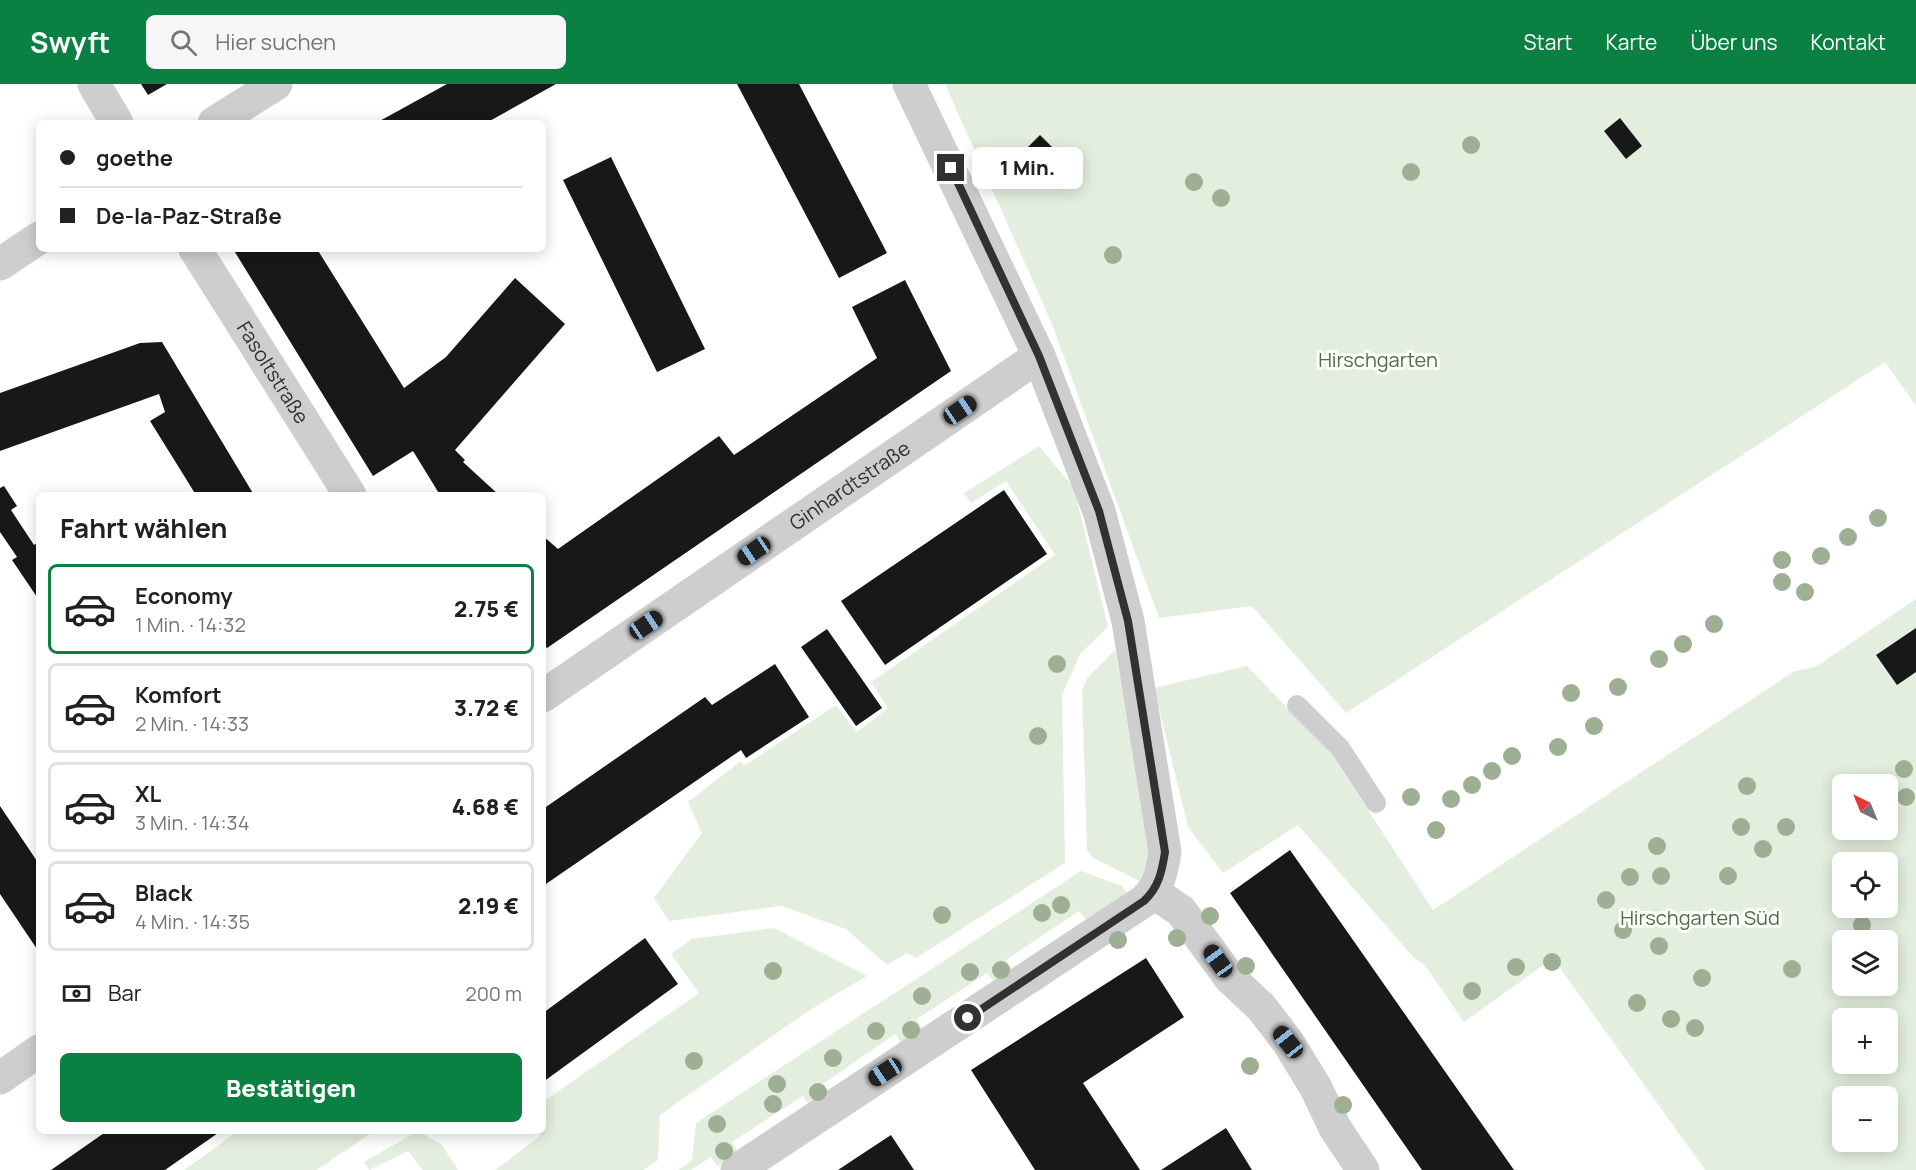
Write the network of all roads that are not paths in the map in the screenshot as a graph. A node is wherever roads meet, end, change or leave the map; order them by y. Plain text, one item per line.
1 (94, 84) edge
2 (276, 84) edge
3 (909, 84) edge
4 (115, 120) edge
5 (219, 120) edge
6 (36, 240) edge
7 (197, 252) edge
8 (0, 264) edge
9 (1039, 356) junction
10 (348, 492) edge
11 (546, 694) edge
12 (1297, 705) dead end
13 (1376, 803) dead end
14 (1153, 892) junction
15 (36, 1053) edge
16 (0, 1078) edge
17 (737, 1170) edge
18 (1363, 1170) edge

1 - 4 street
2 - 5 street
3 - 9 street
6 - 8 street
7 - 10 street, Fasoltstraße
9 - 11 street, Ginhardtstraße
9 - 14 street
12 - 13 lane
14 - 17 street
14 - 18 street
15 - 16 street

